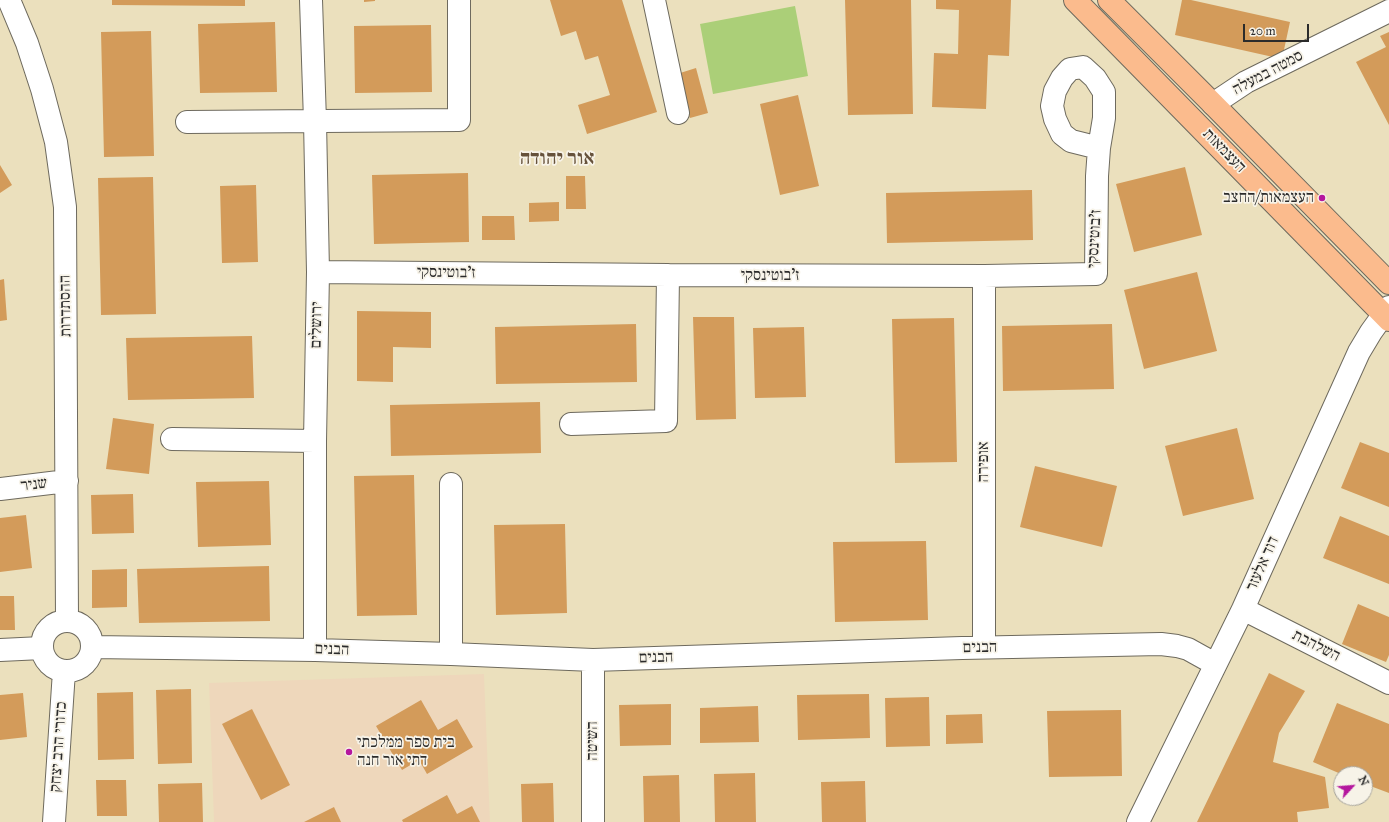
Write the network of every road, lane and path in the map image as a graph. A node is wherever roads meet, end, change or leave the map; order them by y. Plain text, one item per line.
1 (9, 0) edge
2 (311, 0) edge
3 (459, 0) edge
4 (654, 0) edge
5 (1075, 0) edge
6 (1109, 0) edge
7 (1389, 11) edge
8 (1213, 104) junction
9 (678, 113) dead end
10 (315, 121) junction
11 (187, 122) dead end
12 (1099, 148) dead end
13 (318, 272) junction
14 (668, 275) junction
15 (984, 276) junction
16 (1389, 283) edge
17 (1387, 314) edge
18 (571, 424) dead end
19 (172, 439) dead end
20 (315, 440) junction
21 (67, 481) junction
22 (451, 484) dead end
23 (0, 489) edge
24 (1243, 609) junction
25 (67, 620) junction
26 (92, 646) junction
27 (42, 648) junction
28 (984, 648) junction
29 (0, 650) edge
30 (315, 650) junction
31 (451, 654) junction
32 (593, 660) junction
33 (1215, 664) junction
34 (64, 671) junction
35 (1389, 683) edge
36 (54, 822) edge
37 (593, 822) edge
38 (1138, 822) edge

1 - 21 street, ההסתדרות
2 - 10 street, ירושלים
3 - 10 street
4 - 9 street
5 - 17 main road, העצמאות
6 - 8 main road, העצמאות
7 - 8 street, סמטה במעלה
8 - 16 main road, העצמאות
10 - 11 street
10 - 13 street, ירושלים
12 - 15 street, ז'בוטינסקי
13 - 14 street, ז'בוטינסקי
13 - 20 street, ירושלים
14 - 15 street, ז'בוטינסקי
14 - 18 street
15 - 28 street, אופירה
17 - 24 street, דוד אלעזר
19 - 20 street
20 - 30 street, ירושלים
21 - 23 street, שניר
21 - 25 street, ההסתדרות
22 - 31 street
24 - 33 street, דוד אלעזר
24 - 35 street, השלהבת
25 - 26 street
25 - 27 street
26 - 30 street, הבנים
26 - 34 street
27 - 29 street
27 - 34 street
28 - 32 street, הבנים
28 - 33 street, הבנים
30 - 31 street, הבנים
31 - 32 street, הבנים
32 - 37 street, השיטה
33 - 38 street, דוד אלעזר
34 - 36 street, כדורי הרב יצחק

